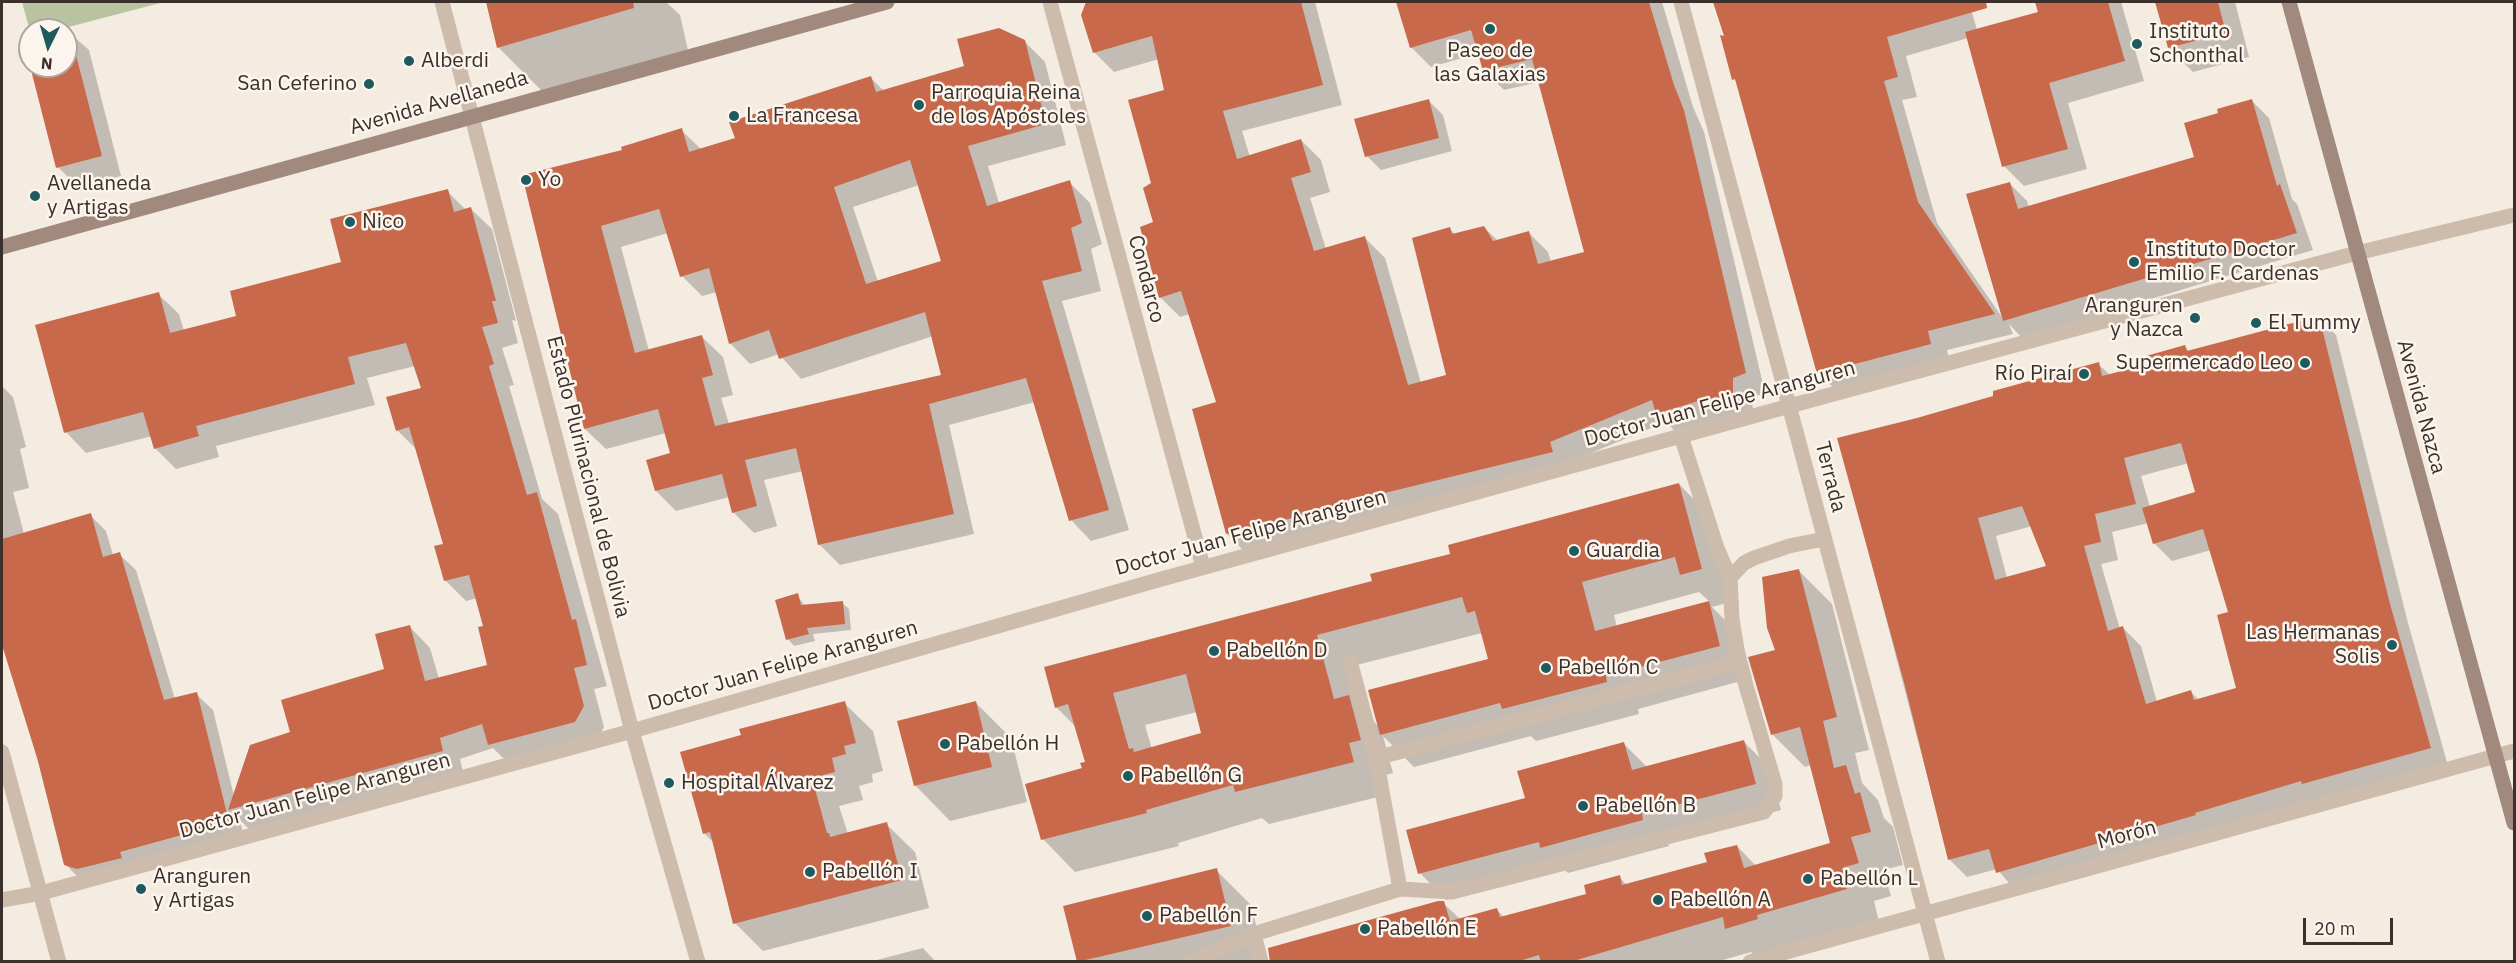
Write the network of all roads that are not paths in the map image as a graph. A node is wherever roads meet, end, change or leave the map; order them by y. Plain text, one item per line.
1 (441, 2) edge
2 (887, 2) edge
3 (1050, 2) edge
4 (1681, 2) edge
5 (2289, 2) edge
6 (473, 115) junction
7 (2514, 215) edge
8 (2, 247) edge
9 (2357, 253) junction
10 (1790, 406) junction
11 (1681, 436) junction
12 (1824, 539) junction
13 (1203, 567) junction
14 (1730, 578) junction
15 (1350, 661) dead end
16 (1739, 662) junction
17 (632, 731) junction
18 (2514, 751) edge
19 (2, 752) edge
20 (2496, 755) junction
21 (1376, 758) junction
22 (2514, 823) edge
23 (1400, 889) junction
24 (41, 892) junction
25 (2, 900) edge
26 (1924, 914) junction
27 (1254, 934) junction
28 (59, 962) edge
29 (698, 962) edge
30 (1190, 962) edge
31 (1261, 962) edge
32 (1750, 962) edge
33 (1938, 962) edge

1 - 6 street, Estado Plurinacional de Bolivia
2 - 6 main road, Avenida Avellaneda
3 - 13 street, Condarco
4 - 10 street, Terrada
5 - 9 main road, Avenida Nazca
6 - 8 main road, Avenida Avellaneda
6 - 17 street, Estado Plurinacional de Bolivia
7 - 9 street, Doctor Juan Felipe Aranguren
9 - 10 street, Doctor Juan Felipe Aranguren
9 - 20 main road, Avenida Nazca
10 - 11 street, Doctor Juan Felipe Aranguren
10 - 12 street, Terrada
11 - 13 street, Doctor Juan Felipe Aranguren
11 - 14 street
12 - 14 street
12 - 26 street, Terrada
13 - 17 street, Doctor Juan Felipe Aranguren
14 - 16 street
15 - 21 street
16 - 21 street
16 - 23 street
17 - 24 street, Doctor Juan Felipe Aranguren
17 - 29 street, Estado Plurinacional de Bolivia
18 - 20 street, Morón
19 - 24 street
20 - 22 main road, Avenida Nazca
20 - 26 street, Morón
21 - 23 street
23 - 27 street
24 - 25 street, Doctor Juan Felipe Aranguren
24 - 28 street
26 - 32 street, Morón
26 - 33 street, Terrada
27 - 30 street
27 - 31 street

